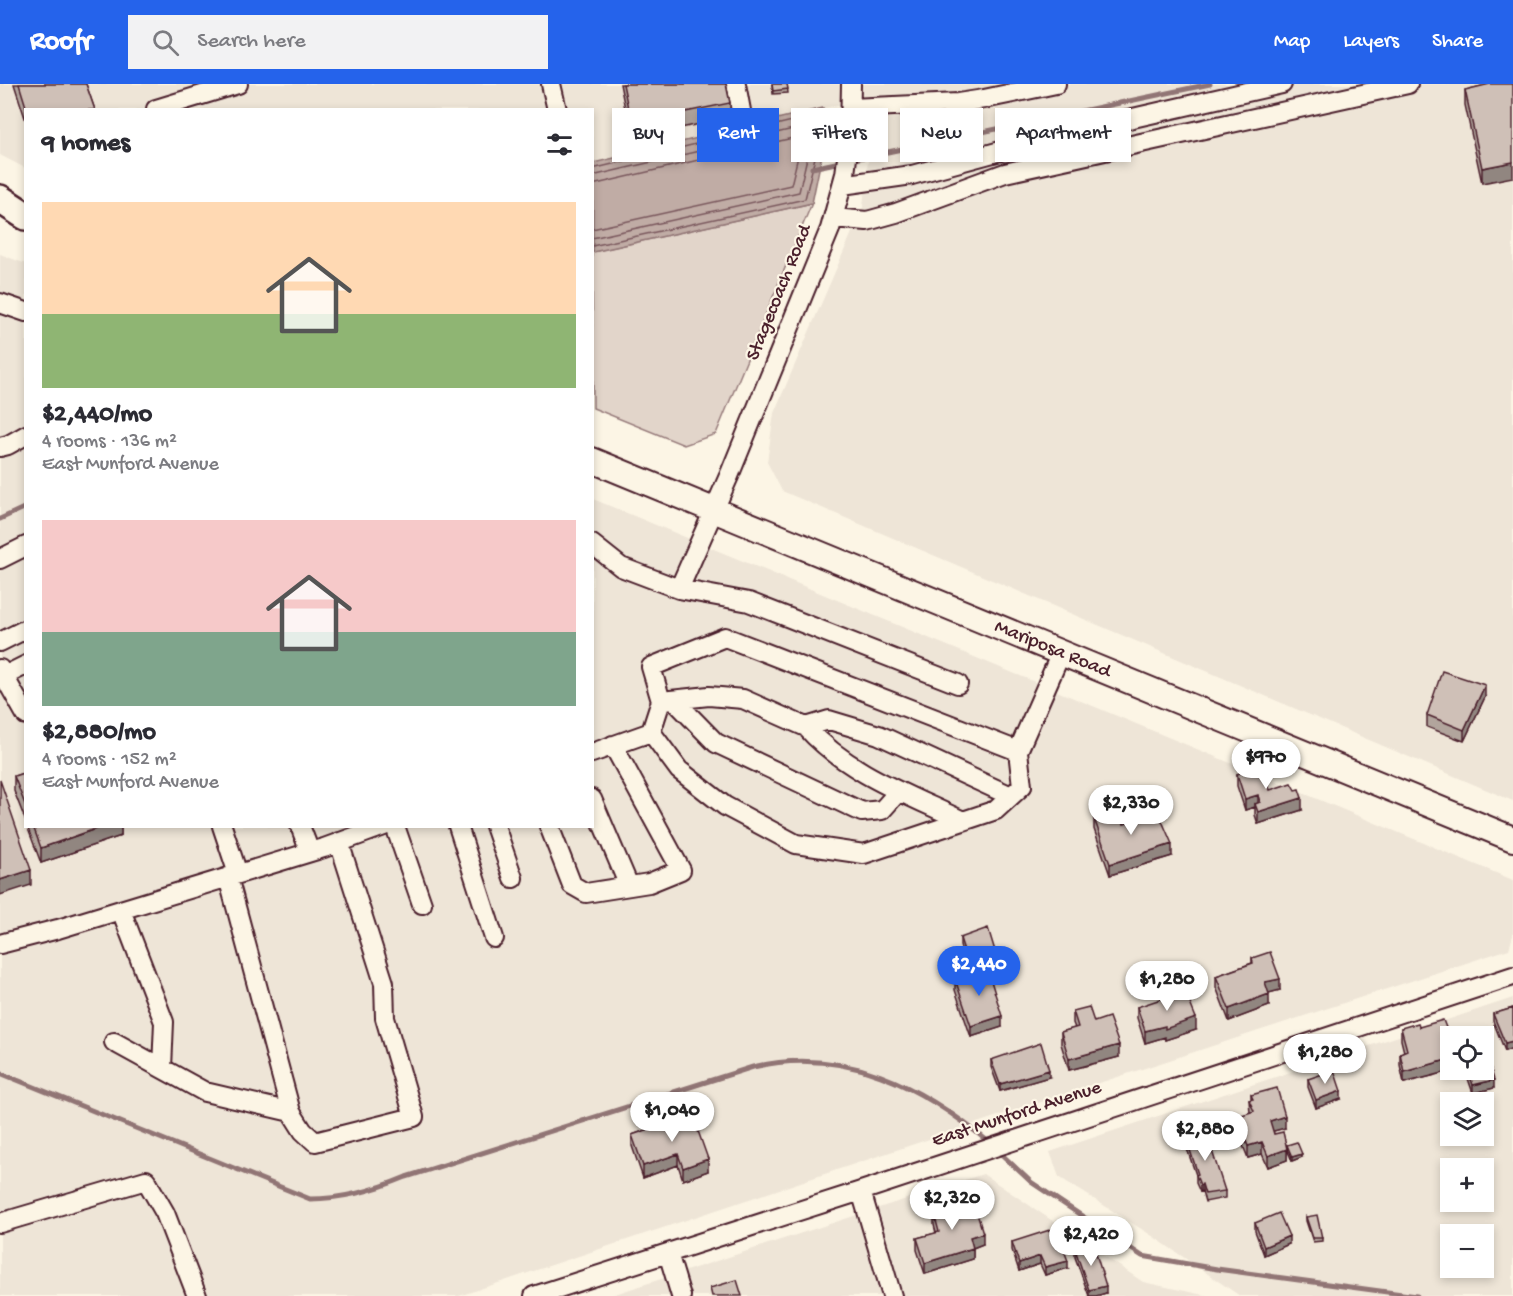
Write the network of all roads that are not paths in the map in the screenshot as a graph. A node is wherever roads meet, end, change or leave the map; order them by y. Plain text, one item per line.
1 (238, 84) edge
2 (551, 84) edge
3 (736, 84) edge
4 (851, 84) edge
5 (1056, 84) edge
6 (1282, 84) edge
7 (1408, 84) edge
8 (159, 108) edge
9 (557, 108) edge
10 (740, 108) edge
11 (851, 108) joint
12 (846, 162) edge
13 (842, 185) junction
14 (0, 198) edge
15 (24, 215) edge
16 (0, 216) edge
17 (833, 218) junction
18 (24, 225) edge
19 (0, 303) edge
20 (24, 311) edge
21 (24, 436) edge
22 (0, 447) edge
23 (594, 461) edge
24 (715, 510) junction
25 (594, 546) edge
26 (24, 547) edge
27 (0, 559) edge
28 (679, 589) junction
29 (24, 629) edge
30 (0, 642) edge
31 (1061, 653) junction
32 (24, 666) edge
33 (2, 672) edge
34 (958, 684) dead end
35 (668, 700) junction
36 (24, 711) edge
37 (806, 727) junction
38 (651, 732) junction
39 (613, 745) junction
40 (1018, 751) junction
41 (594, 752) edge
42 (899, 791) junction
43 (1011, 796) junction
44 (594, 804) edge
45 (963, 821) junction
46 (222, 828) edge
47 (301, 828) edge
48 (378, 828) edge
49 (396, 828) edge
50 (459, 828) edge
51 (496, 828) edge
52 (550, 828) edge
53 (1513, 839) edge
54 (339, 842) junction
55 (310, 852) junction
56 (233, 876) junction
57 (513, 878) dead end
58 (629, 886) junction
59 (422, 904) dead end
60 (122, 910) junction
61 (494, 938) dead end
62 (0, 944) edge
63 (1513, 976) edge
64 (114, 1042) dead end
65 (162, 1068) junction
66 (291, 1112) junction
67 (861, 1191) junction
68 (0, 1223) edge
69 (668, 1252) junction
70 (197, 1296) edge
71 (534, 1296) edge
72 (681, 1296) edge
73 (892, 1296) edge

1 - 8 street
2 - 9 street
3 - 10 street
4 - 11 street, Stagecoach Road
5 - 11 street
6 - 13 street
7 - 17 street
12 - 13 street, Stagecoach Road
13 - 17 street, Stagecoach Road
14 - 15 highway
16 - 18 main road
17 - 24 street, Stagecoach Road
19 - 20 street
21 - 22 street
23 - 24 main road, Mariposa Road
24 - 28 street, Stagecoach Road
24 - 31 main road, Mariposa Road
25 - 28 street
26 - 27 street
28 - 34 street
29 - 30 street
31 - 40 street
31 - 53 main road, Mariposa Road
32 - 33 street
33 - 36 street
35 - 37 street
35 - 38 street
35 - 40 street
35 - 42 street
37 - 42 street
37 - 43 street
38 - 39 street
38 - 45 street
39 - 41 street
39 - 58 street
40 - 43 street
42 - 45 street
43 - 45 street
44 - 58 street
46 - 56 street
47 - 55 street
48 - 54 street
49 - 59 street
50 - 61 street
51 - 57 street
52 - 58 street
54 - 55 street
54 - 66 street
55 - 56 street
56 - 60 street
56 - 66 street
60 - 62 street
60 - 65 street
63 - 67 street, East Munford Avenue
64 - 65 street
65 - 66 street
67 - 69 street, East Munford Avenue
67 - 73 street
68 - 70 street
69 - 71 street, East Munford Avenue
69 - 72 street

